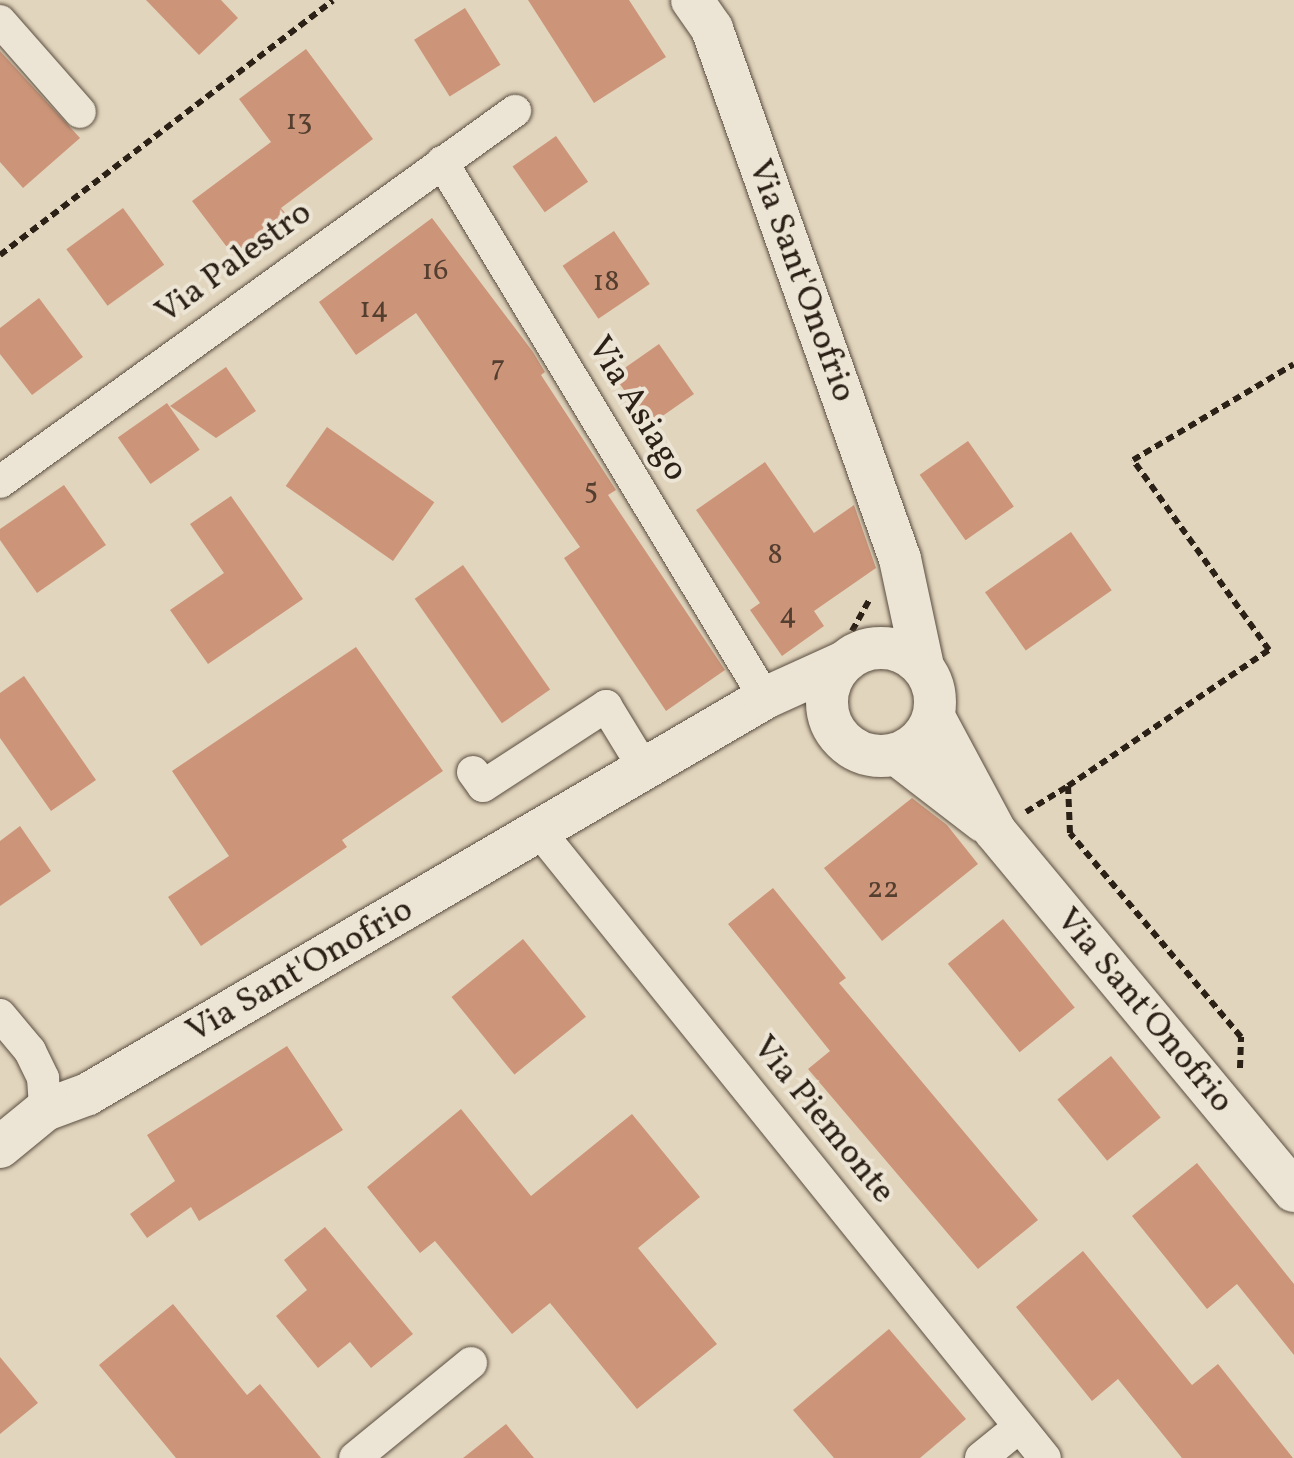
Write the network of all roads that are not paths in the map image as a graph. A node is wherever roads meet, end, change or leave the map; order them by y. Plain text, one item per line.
1 (692, 0) edge
2 (0, 21) edge
3 (515, 111) dead end
4 (80, 112) dead end
5 (442, 162) junction
6 (0, 482) edge
7 (900, 567) junction
8 (858, 655) junction
9 (923, 666) junction
10 (765, 698) junction
11 (828, 713) junction
12 (934, 718) junction
13 (896, 754) junction
14 (645, 770) junction
15 (473, 772) dead end
16 (995, 830) junction
17 (540, 832) junction
18 (0, 1014) edge
19 (45, 1110) junction
20 (0, 1148) edge
21 (1294, 1190) edge
22 (471, 1363) dead end
23 (1019, 1427) junction
24 (354, 1458) edge
25 (981, 1458) edge
26 (1045, 1458) edge

1 - 7 street, Via Sant'Onofrio
2 - 4 street
3 - 5 street, Via Palestro
5 - 6 street, Via Palestro
5 - 10 street, Via Asiago
7 - 8 street
7 - 9 street, Via Sant'Onofrio
8 - 9 street
8 - 10 street, Via Sant'Onofrio
8 - 11 street
9 - 12 street, Via Sant'Onofrio
10 - 11 street
10 - 14 street, Via Sant'Onofrio
11 - 13 street, Via Sant'Onofrio
12 - 13 street
12 - 16 street, Via Sant'Onofrio
13 - 16 street, Via Sant'Onofrio
14 - 15 street
14 - 17 street, Via Sant'Onofrio
16 - 21 street, Via Sant'Onofrio
17 - 19 street, Via Sant'Onofrio
17 - 23 street, Via Piemonte
18 - 19 street
19 - 20 street, Via Sant'Onofrio
22 - 24 street
23 - 25 street
23 - 26 street, Via Piemonte

